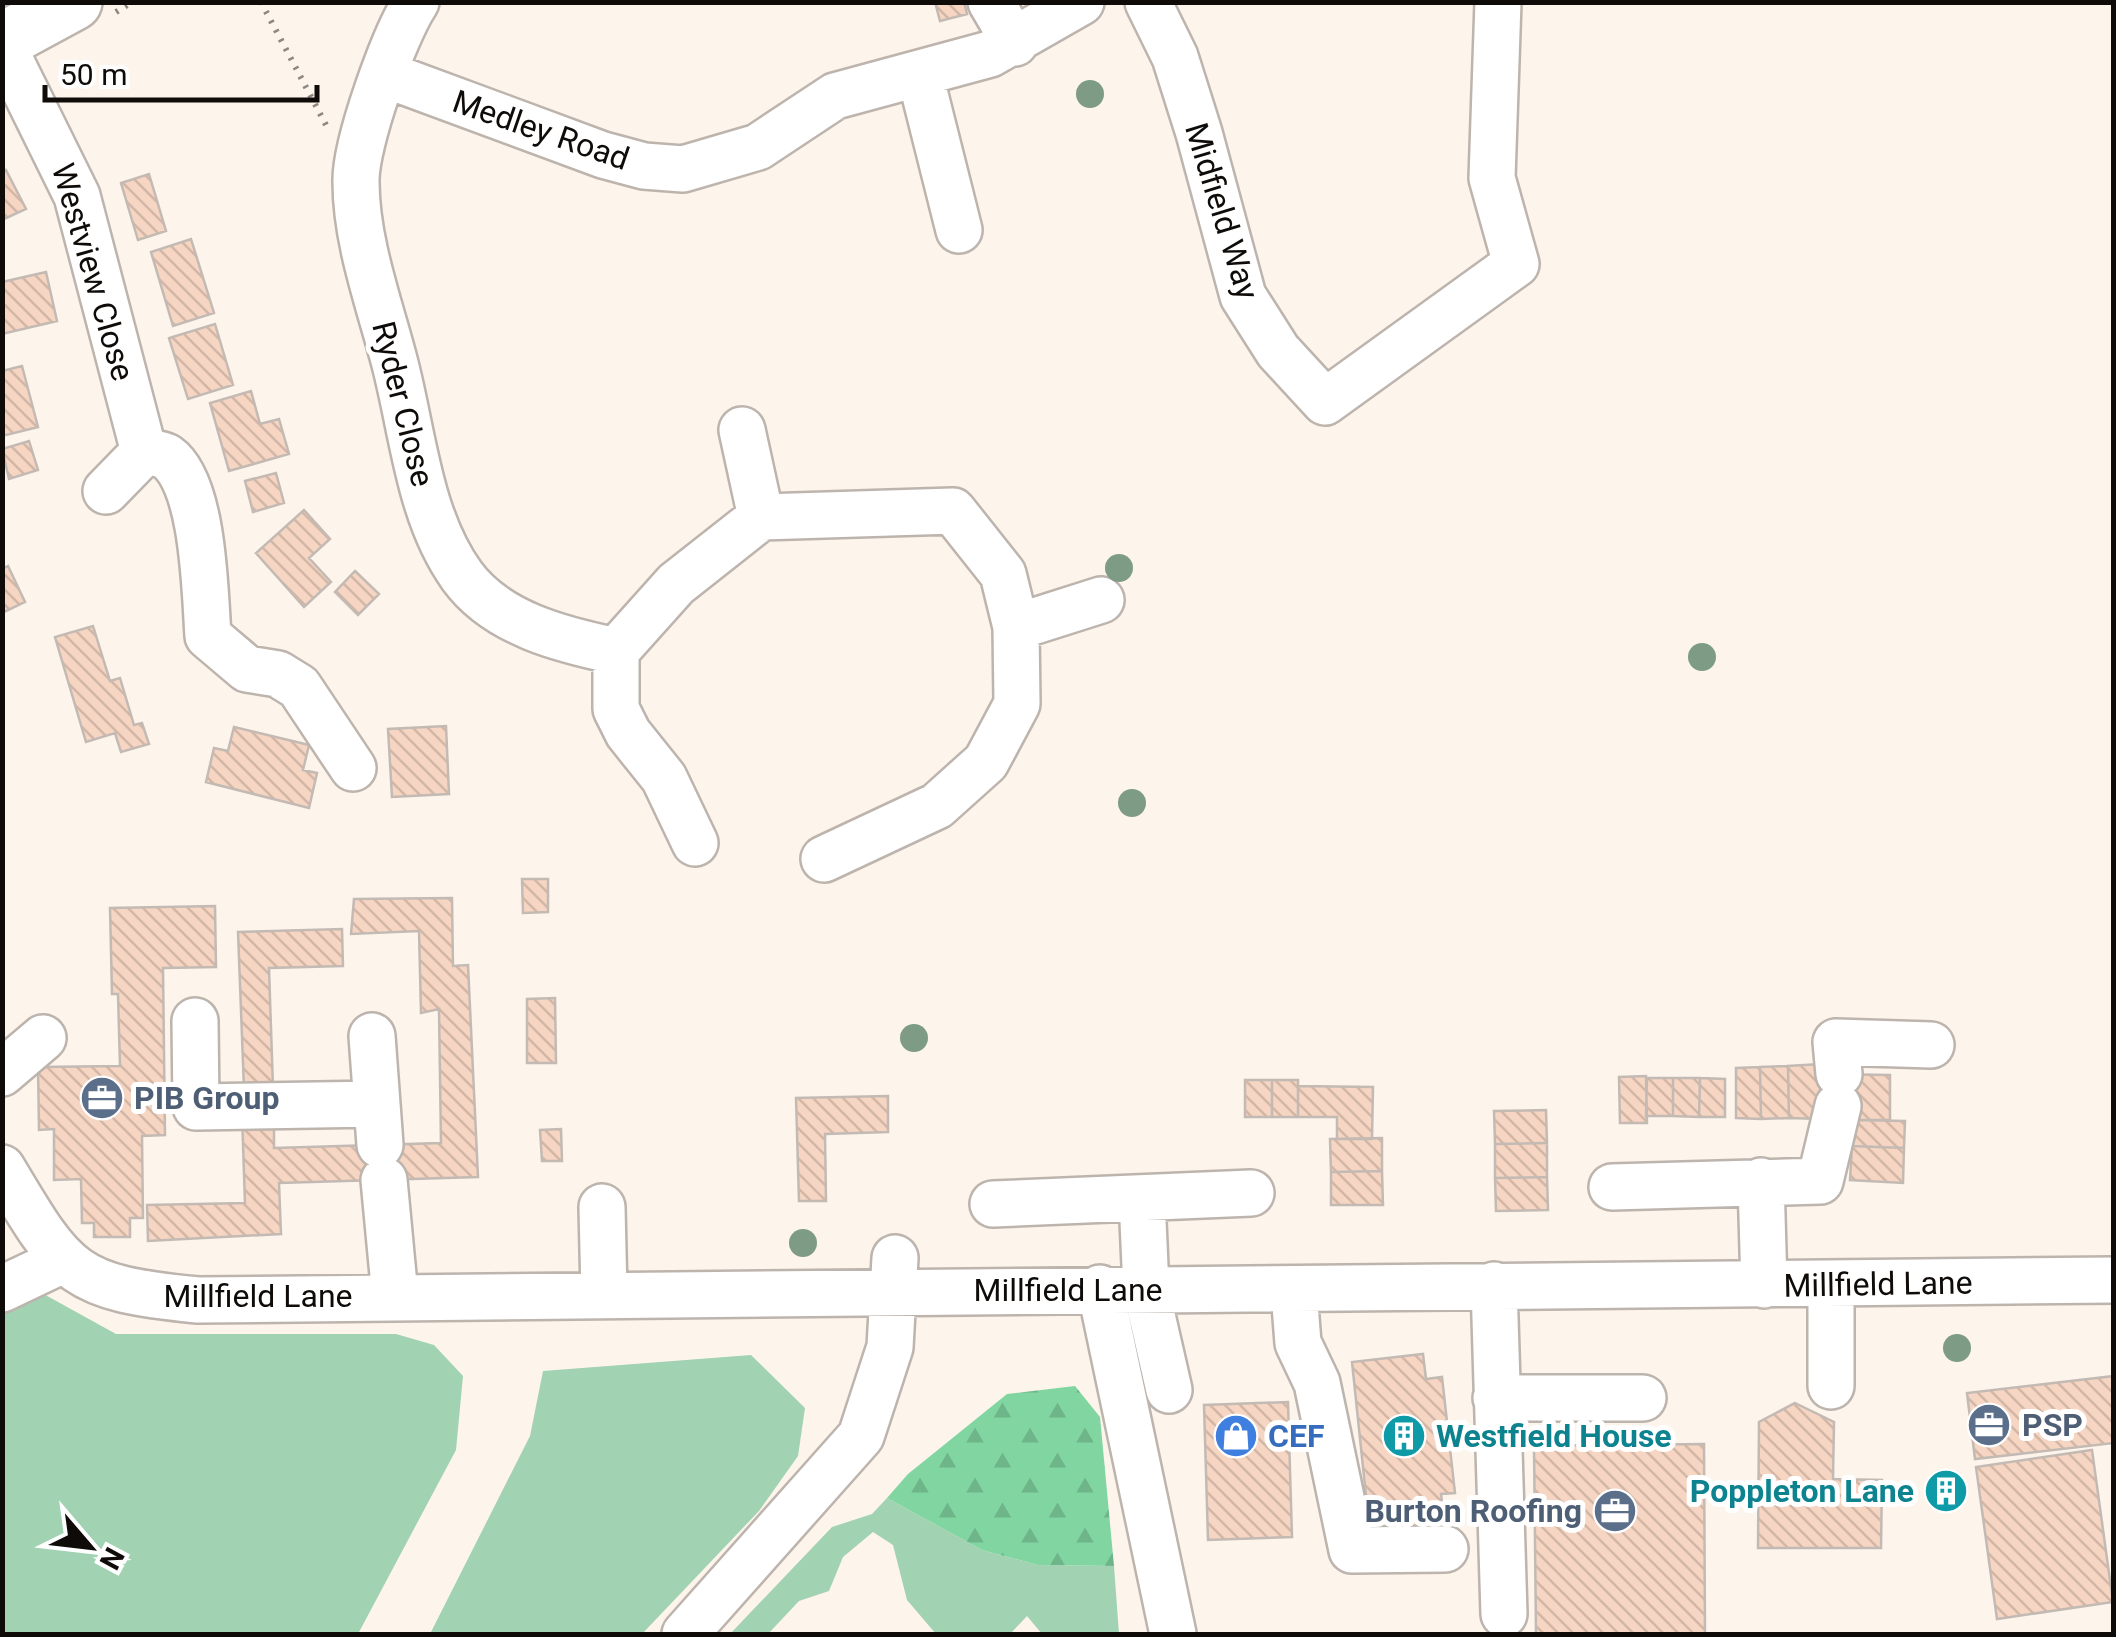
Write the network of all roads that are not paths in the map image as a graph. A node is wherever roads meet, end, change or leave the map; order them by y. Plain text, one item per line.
1 (416, 2) edge
2 (991, 2) edge
3 (1081, 2) edge
4 (1148, 2) edge
5 (1498, 2) edge
6 (66, 4) edge
7 (2, 43) edge
8 (1014, 43) junction
9 (384, 74) junction
10 (920, 75) junction
11 (958, 230) dead end
12 (742, 430) dead end
13 (144, 452) junction
14 (106, 490) dead end
15 (761, 517) junction
16 (1101, 600) dead end
17 (1016, 628) junction
18 (616, 651) junction
19 (353, 768) dead end
20 (696, 843) dead end
21 (824, 859) dead end
22 (195, 1021) dead end
23 (372, 1036) dead end
24 (43, 1038) dead end
25 (1932, 1045) dead end
26 (2, 1072) edge
27 (380, 1143) junction
28 (2, 1168) edge
29 (1761, 1181) junction
30 (1612, 1186) dead end
31 (1251, 1193) dead end
32 (1142, 1198) junction
33 (993, 1204) dead end
34 (602, 1207) dead end
35 (49, 1242) junction
36 (894, 1274) junction
37 (2114, 1280) edge
38 (1494, 1285) junction
39 (1764, 1285) junction
40 (1831, 1285) junction
41 (1100, 1288) junction
42 (2, 1289) edge
43 (1146, 1289) junction
44 (1294, 1292) junction
45 (604, 1294) junction
46 (395, 1296) junction
47 (1831, 1386) dead end
48 (1168, 1390) dead end
49 (1496, 1398) junction
50 (1643, 1398) dead end
51 (1445, 1549) dead end
52 (1504, 1614) dead end
53 (685, 1634) edge
54 (1173, 1634) edge

1 - 9 street, Ryder Close
2 - 8 street
3 - 8 street, Medley Road
4 - 5 street, Midfield Way
6 - 7 main road
7 - 13 street, Westview Close
8 - 10 street, Medley Road
9 - 10 street, Medley Road
9 - 18 street, Ryder Close
10 - 11 street
12 - 15 street
13 - 14 street
13 - 19 street
15 - 17 street
15 - 18 street
16 - 17 street
17 - 21 street
18 - 20 street
22 - 27 street
23 - 27 street
24 - 26 street
25 - 29 street
27 - 46 street
28 - 35 street
29 - 30 street
29 - 39 street
31 - 32 street
32 - 33 street
32 - 43 street
34 - 45 street
35 - 42 street
35 - 46 street, Millfield Lane
36 - 41 street, Millfield Lane
36 - 45 street, Millfield Lane
36 - 53 street
37 - 40 street, Millfield Lane
38 - 39 street, Millfield Lane
38 - 44 street, Millfield Lane
38 - 49 street
39 - 40 street, Millfield Lane
40 - 47 street
41 - 43 street, Millfield Lane
41 - 54 street
43 - 44 street, Millfield Lane
43 - 48 street
44 - 51 street
45 - 46 street, Millfield Lane
49 - 50 street
49 - 52 street

